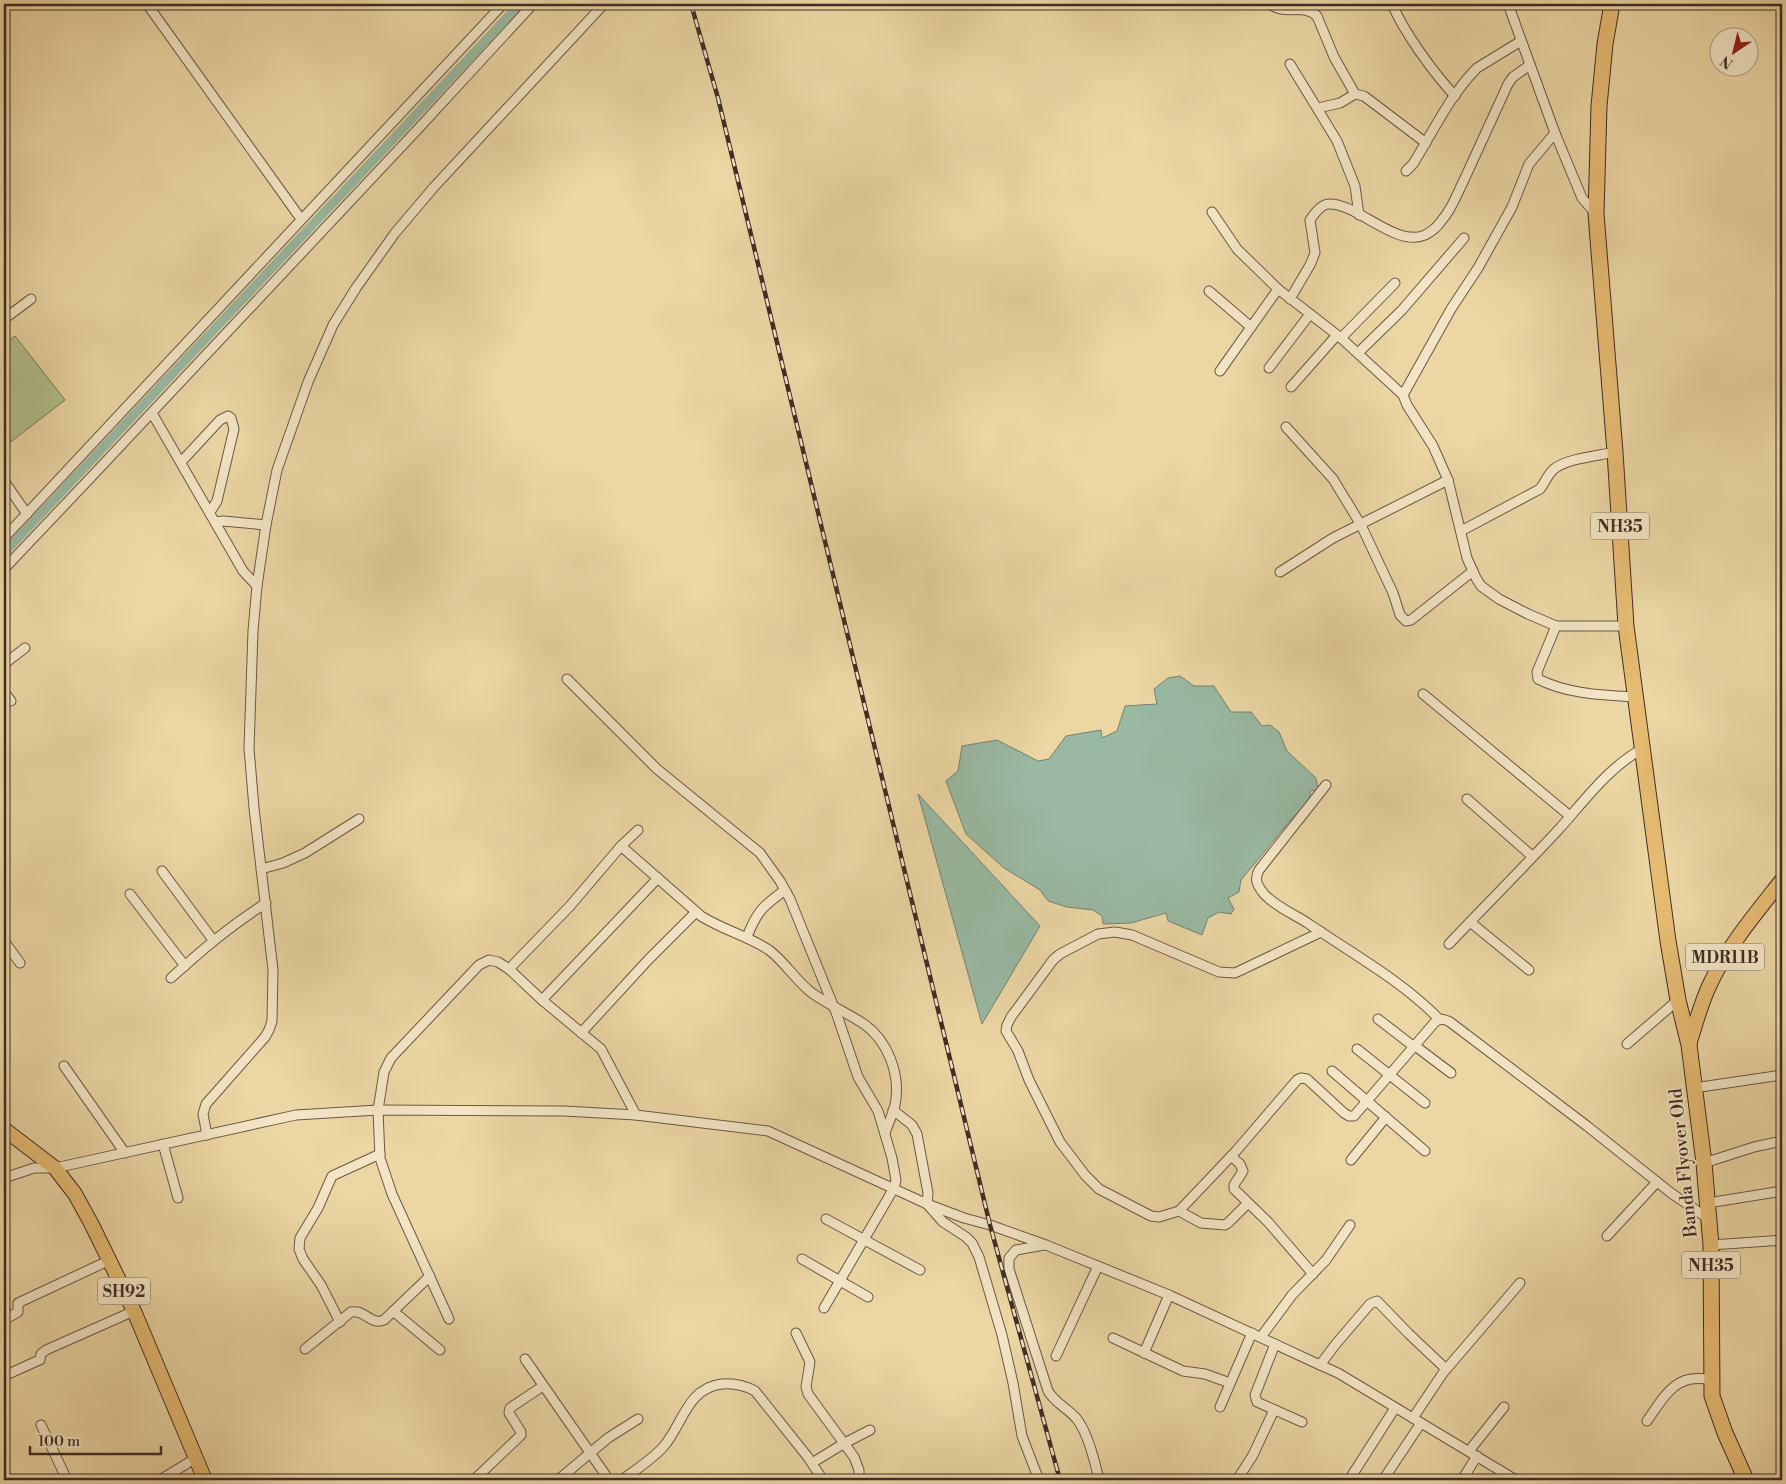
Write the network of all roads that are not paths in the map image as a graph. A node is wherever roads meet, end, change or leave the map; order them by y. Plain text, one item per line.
1 (9, 4) edge
2 (147, 4) edge
3 (503, 4) edge
4 (533, 4) edge
5 (604, 4) edge
6 (1270, 4) edge
7 (1392, 4) edge
8 (1508, 4) edge
9 (1612, 4) edge
10 (4, 7) edge
11 (1521, 42) junction
12 (1290, 64) dead end
13 (1530, 65) junction
14 (1355, 94) junction
15 (1455, 96) junction
16 (1318, 108) junction
17 (1555, 132) junction
18 (1426, 143) junction
19 (1406, 171) dead end
20 (1212, 212) dead end
21 (1596, 214) junction
22 (1359, 215) junction
23 (301, 219) junction
24 (1464, 238) dead end
25 (1395, 284) dead end
26 (1278, 289) junction
27 (1209, 291) dead end
28 (31, 299) dead end
29 (1290, 299) junction
30 (1310, 314) junction
31 (4, 319) edge
32 (1251, 327) junction
33 (1339, 336) junction
34 (1358, 353) junction
35 (1268, 368) dead end
36 (1220, 371) dead end
37 (1291, 387) dead end
38 (1403, 395) junction
39 (152, 413) junction
40 (1286, 427) dead end
41 (1616, 452) junction
42 (181, 462) junction
43 (1448, 480) junction
44 (4, 481) edge
45 (210, 512) junction
46 (27, 514) junction
47 (216, 522) junction
48 (266, 525) junction
49 (1361, 525) junction
50 (1461, 531) junction
51 (4, 538) edge
52 (4, 569) edge
53 (1473, 571) junction
54 (1280, 572) dead end
55 (258, 586) junction
56 (1556, 626) junction
57 (1626, 626) junction
58 (25, 648) dead end
59 (4, 664) edge
60 (567, 680) dead end
61 (4, 692) edge
62 (1423, 694) dead end
63 (1634, 697) junction
64 (11, 701) dead end
65 (1642, 749) junction
66 (1326, 785) dead end
67 (1467, 800) dead end
68 (1570, 816) junction
69 (359, 819) dead end
70 (638, 830) dead end
71 (621, 846) junction
72 (1532, 856) junction
73 (261, 869) junction
74 (162, 871) dead end
75 (658, 878) junction
76 (1782, 880) edge
77 (785, 890) junction
78 (130, 894) dead end
79 (266, 903) junction
80 (696, 912) junction
81 (1470, 922) junction
82 (1321, 932) junction
83 (747, 937) junction
84 (213, 940) junction
85 (4, 941) edge
86 (1449, 944) dead end
87 (20, 963) dead end
88 (185, 966) junction
89 (509, 969) junction
90 (1530, 970) dead end
91 (172, 978) dead end
92 (542, 1000) junction
93 (1678, 1000) junction
94 (833, 1008) junction
95 (1378, 1019) dead end
96 (1440, 1019) junction
97 (582, 1033) junction
98 (1627, 1044) dead end
99 (1689, 1045) junction
100 (1414, 1046) junction
101 (1357, 1049) dead end
102 (64, 1066) dead end
103 (1332, 1071) dead end
104 (1450, 1072) dead end
105 (1389, 1075) junction
106 (1782, 1075) edge
107 (1694, 1088) junction
108 (1366, 1102) junction
109 (1425, 1103) dead end
110 (378, 1110) junction
111 (893, 1110) junction
112 (636, 1115) junction
113 (1386, 1118) junction
114 (4, 1129) edge
115 (207, 1134) junction
116 (885, 1134) junction
117 (1782, 1141) edge
118 (163, 1144) junction
119 (1425, 1151) dead end
120 (125, 1152) junction
121 (380, 1154) junction
122 (1231, 1156) junction
123 (1351, 1160) dead end
124 (1704, 1163) junction
125 (55, 1168) junction
126 (4, 1178) edge
127 (1657, 1182) junction
128 (894, 1188) junction
129 (1782, 1191) edge
130 (178, 1198) dead end
131 (1248, 1203) junction
132 (1708, 1203) junction
133 (928, 1204) junction
134 (1179, 1211) junction
135 (826, 1219) dead end
136 (1710, 1220) junction
137 (1350, 1224) dead end
138 (1607, 1236) dead end
139 (864, 1240) junction
140 (1782, 1240) edge
141 (1046, 1245) junction
142 (1710, 1245) junction
143 (802, 1259) dead end
144 (110, 1260) junction
145 (1098, 1266) junction
146 (920, 1270) dead end
147 (1313, 1274) junction
148 (430, 1276) junction
149 (840, 1280) junction
150 (1520, 1284) dead end
151 (1169, 1295) junction
152 (868, 1297) dead end
153 (824, 1308) dead end
154 (134, 1311) junction
155 (393, 1311) junction
156 (449, 1319) dead end
157 (4, 1320) edge
158 (340, 1322) junction
159 (796, 1333) dead end
160 (1252, 1333) junction
161 (1113, 1338) dead end
162 (1261, 1338) junction
163 (1275, 1344) junction
164 (305, 1349) dead end
165 (440, 1350) dead end
166 (1144, 1353) junction
167 (1056, 1356) dead end
168 (524, 1359) dead end
169 (1320, 1365) junction
170 (1446, 1369) junction
171 (4, 1376) edge
172 (1711, 1380) junction
173 (1230, 1383) junction
174 (543, 1386) junction
175 (1220, 1407) dead end
176 (1504, 1407) dead end
177 (1395, 1408) junction
178 (1274, 1410) junction
179 (638, 1419) dead end
180 (1417, 1421) junction
181 (1647, 1421) dead end
182 (1302, 1422) dead end
183 (41, 1424) dead end
184 (870, 1430) dead end
185 (843, 1444) junction
186 (1468, 1451) junction
187 (590, 1454) junction
188 (1477, 1456) junction
189 (196, 1458) junction
190 (812, 1463) junction
191 (4, 1473) edge
192 (476, 1478) dead end
193 (7, 1480) edge
194 (68, 1480) edge
195 (160, 1480) edge
196 (204, 1480) edge
197 (558, 1480) edge
198 (608, 1480) edge
199 (622, 1480) edge
200 (823, 1480) edge
201 (860, 1480) edge
202 (1039, 1480) edge
203 (1099, 1480) edge
204 (1237, 1480) edge
205 (1349, 1480) edge
206 (1383, 1480) edge
207 (1462, 1480) edge
208 (1516, 1480) edge
209 (1746, 1480) edge

1 - 10 street
2 - 23 street
3 - 23 street
4 - 39 street
5 - 48 street
6 - 14 street
7 - 15 street
8 - 11 street
9 - 21 highway, NH35
11 - 13 street
11 - 15 street
12 - 16 street
13 - 17 street
13 - 22 street
14 - 16 street
14 - 18 street
15 - 18 street
16 - 22 street
17 - 21 street
17 - 38 street
18 - 19 street
20 - 26 street
21 - 41 highway, NH35
22 - 29 street
23 - 46 street
24 - 34 street
25 - 33 street
26 - 29 street
26 - 32 street
27 - 32 street
28 - 31 street
29 - 30 street
30 - 33 street
30 - 35 street
32 - 36 street
33 - 34 street
33 - 37 street
34 - 38 street
38 - 43 street
39 - 42 street
39 - 52 street
40 - 49 street
41 - 50 street
41 - 57 highway, NH35
42 - 45 street
42 - 45 street
43 - 49 street
43 - 50 street
44 - 46 street
45 - 47 street
46 - 51 street
47 - 48 street
47 - 55 street
48 - 55 street
49 - 53 street
49 - 54 street
50 - 53 street
53 - 56 street
55 - 73 street
56 - 57 street
56 - 63 street
57 - 63 highway, NH35
58 - 59 street
60 - 77 street
61 - 64 street
62 - 68 street
63 - 65 highway, NH35
65 - 68 street
65 - 93 highway, NH35
66 - 82 street
67 - 72 street
68 - 72 street
69 - 73 street
70 - 71 street
71 - 75 street
71 - 89 street
72 - 81 street
73 - 79 street
74 - 84 street
75 - 80 street
75 - 92 street
76 - 99 main road, MDR11B
77 - 83 street
77 - 94 street
78 - 88 street
79 - 84 street
79 - 115 street
80 - 83 street
80 - 97 street
81 - 86 street
81 - 90 street
82 - 96 street
82 - 134 street
83 - 94 street
84 - 88 street
85 - 87 street
88 - 91 street
89 - 92 street
89 - 110 street
92 - 97 street
93 - 98 street
93 - 99 highway, NH35
94 - 111 street
94 - 116 street
95 - 100 street
96 - 100 street
96 - 127 street
97 - 112 street
99 - 107 highway, Banda Flyover Old / NH35
100 - 104 street
100 - 105 street
101 - 105 street
102 - 120 street
103 - 108 street
105 - 108 street
105 - 109 street
106 - 107 street
107 - 124 highway, Banda Flyover Old / NH35
108 - 113 street
108 - 122 street
110 - 112 street
110 - 115 street
110 - 121 street
111 - 116 street
111 - 133 street
112 - 128 street
113 - 119 street
113 - 123 street
114 - 125 main road, SH92
115 - 118 street
116 - 128 street
117 - 124 street
118 - 120 street
118 - 130 street
120 - 125 street
121 - 148 street
121 - 158 street
122 - 131 street
122 - 134 street
124 - 132 highway, Banda Flyover Old / NH35
125 - 126 street
125 - 144 main road, SH92
127 - 136 street
127 - 138 street
128 - 133 street
128 - 139 street
129 - 132 street
131 - 134 street
131 - 147 street
132 - 136 highway, Banda Flyover Old / NH35
133 - 141 street
133 - 202 street
135 - 139 street
136 - 142 highway, Banda Flyover Old / NH35
137 - 147 street
139 - 146 street
139 - 149 street
140 - 142 street
141 - 145 street
141 - 203 street
142 - 172 highway, Banda Flyover Old / NH35
143 - 149 street
144 - 154 main road, SH92
144 - 157 street
145 - 151 street
145 - 167 street
147 - 162 street
148 - 155 street
148 - 156 street
149 - 152 street
149 - 153 street
150 - 170 street
151 - 160 street
151 - 166 street
154 - 171 street
154 - 189 main road, SH92
155 - 158 street
155 - 165 street
158 - 164 street
159 - 185 street
160 - 162 street
160 - 173 street
161 - 166 street
162 - 163 street
163 - 169 street
163 - 178 street
166 - 173 street
168 - 174 street
169 - 170 street
169 - 177 street
170 - 180 street
172 - 181 street
172 - 209 highway, Banda Flyover Old / NH35
173 - 175 street
174 - 187 street
174 - 192 street
176 - 186 street
177 - 180 street
177 - 205 street
178 - 182 street
178 - 204 street
179 - 187 street
180 - 186 street
180 - 206 street
183 - 194 street
184 - 185 street
185 - 190 street
185 - 201 street
186 - 188 street
187 - 197 street
187 - 198 street
188 - 207 street
188 - 208 street
189 - 195 street
189 - 196 main road, SH92
190 - 199 street
190 - 200 street
191 - 193 street

